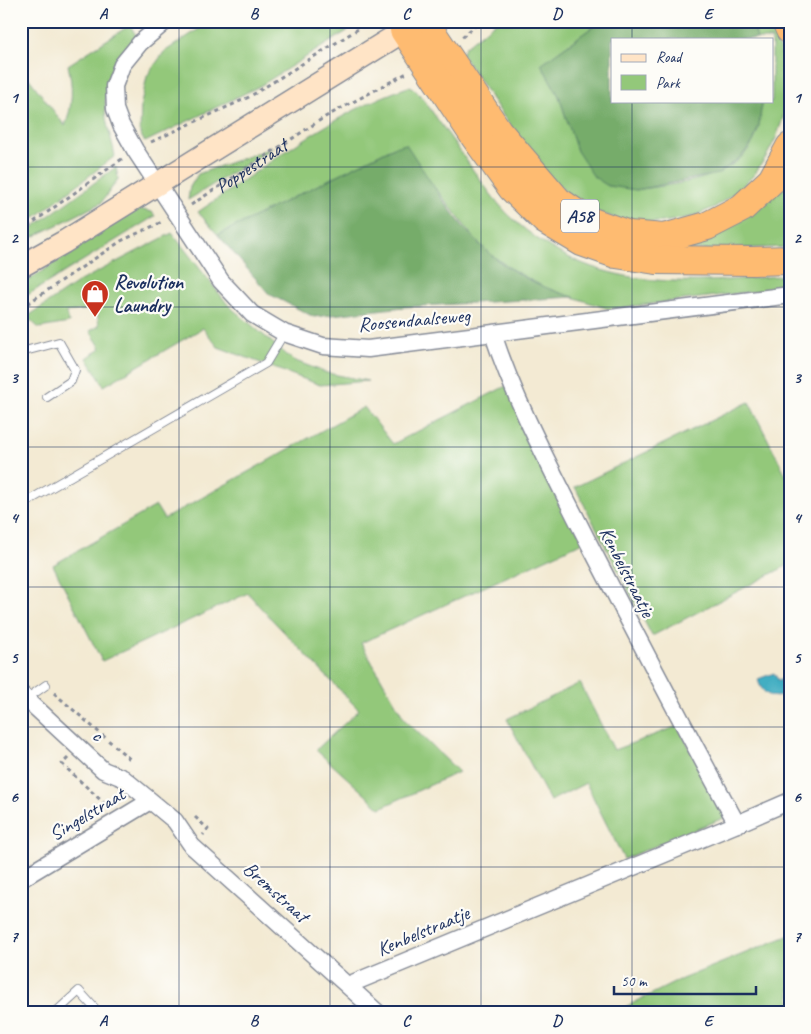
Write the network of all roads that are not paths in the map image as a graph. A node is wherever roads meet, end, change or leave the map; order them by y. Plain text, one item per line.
1 (166, 21) edge
2 (786, 21) edge
3 (416, 24) edge
4 (790, 30) edge
5 (435, 57) junction
6 (790, 147) edge
7 (156, 184) junction
8 (790, 260) edge
9 (21, 266) edge
10 (790, 295) edge
11 (284, 333) junction
12 (493, 334) junction
13 (21, 352) edge
14 (47, 397) dead end
15 (21, 505) edge
16 (46, 685) dead end
17 (24, 696) edge
18 (790, 800) edge
19 (150, 801) junction
20 (737, 824) junction
21 (21, 879) edge
22 (348, 985) junction
23 (56, 1013) edge
24 (98, 1013) edge
25 (378, 1013) edge

1 - 7 street, Roosendaalseweg
2 - 4 highway
3 - 5 highway, A58
3 - 7 street, Poppestraat
5 - 6 highway, A58
5 - 8 highway, A58
7 - 9 street, Poppestraat
7 - 11 street, Roosendaalseweg
10 - 12 street, Roosendaalseweg
11 - 12 street, Roosendaalseweg
11 - 15 lane
12 - 20 street, Kenbelstraatje
13 - 14 lane
16 - 17 lane
17 - 19 street, c
18 - 20 street, Kenbelstraatje
19 - 21 street, Singelstraat
19 - 22 street, Bremstraat
20 - 22 street, Kenbelstraatje
22 - 25 street, Bremstraat
23 - 24 lane

